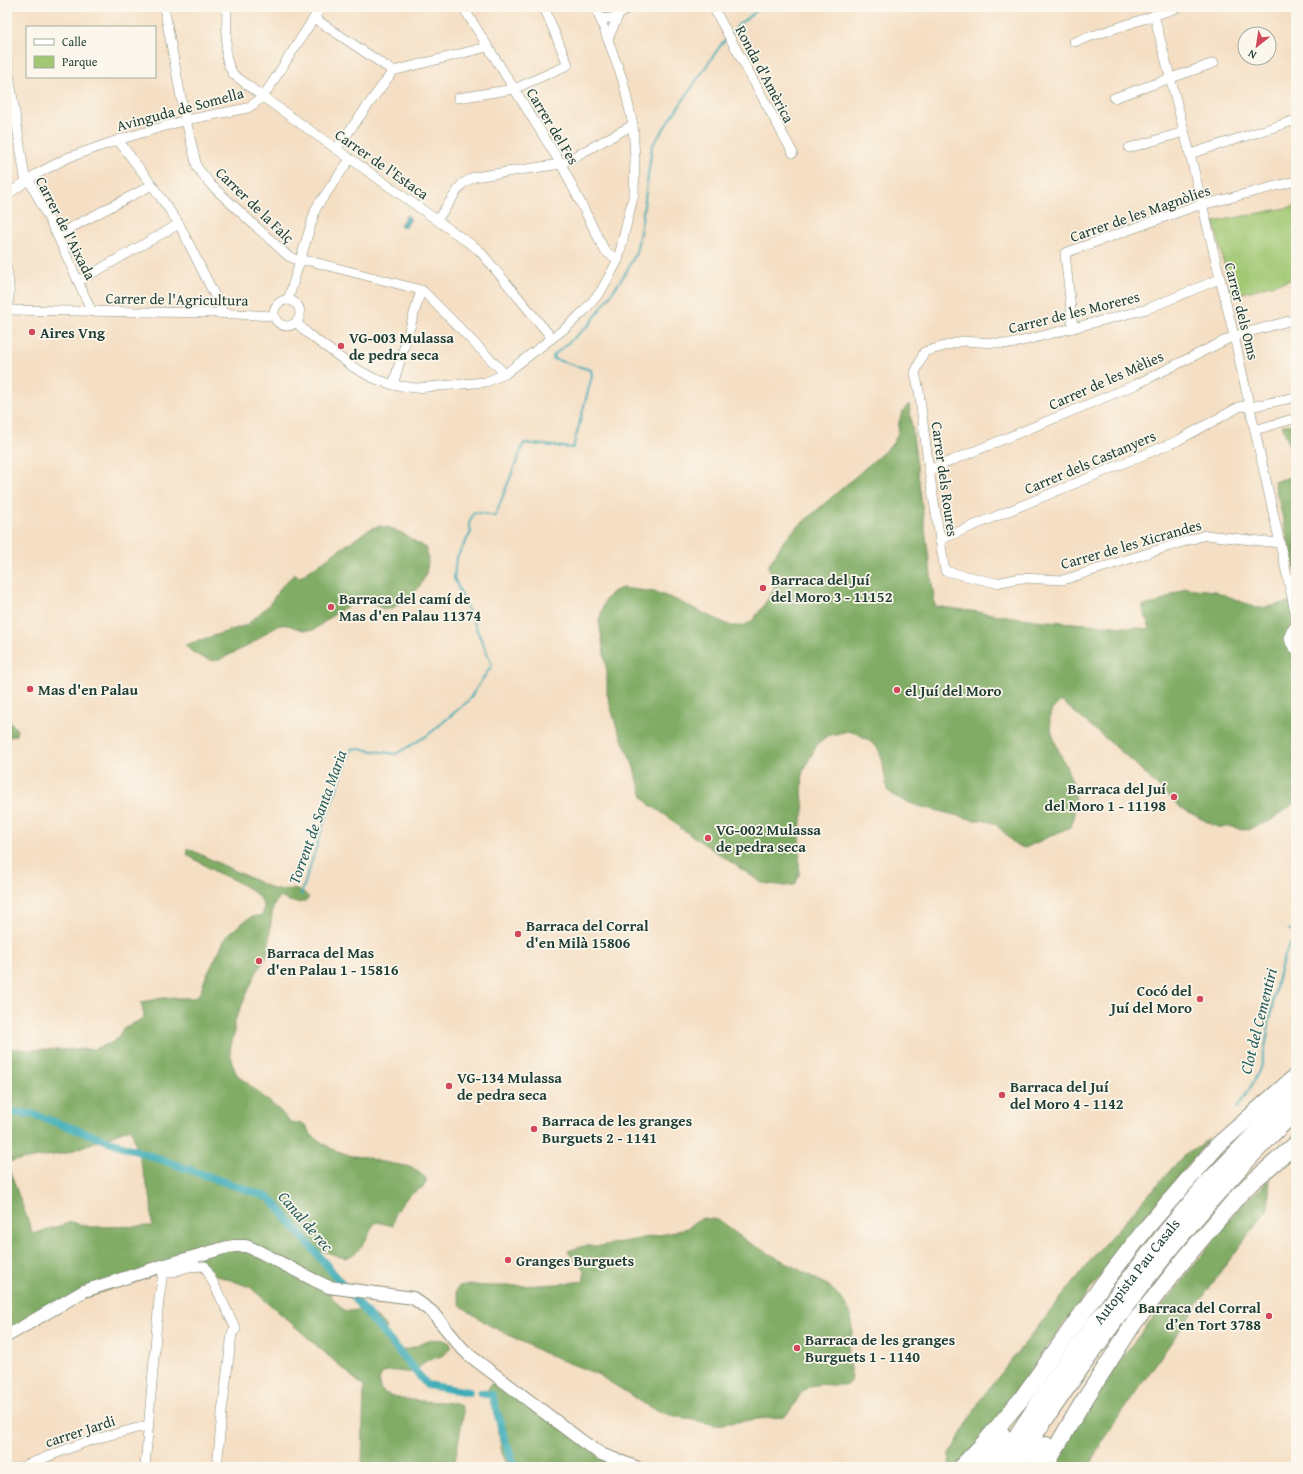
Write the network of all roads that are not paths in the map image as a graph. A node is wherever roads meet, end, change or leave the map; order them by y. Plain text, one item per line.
1 (164, 7) edge
2 (227, 7) edge
3 (321, 7) edge
4 (462, 7) edge
5 (544, 7) edge
6 (596, 7) edge
7 (629, 7) edge
8 (713, 7) edge
9 (1180, 7) edge
10 (1154, 15) junction
11 (618, 16) junction
12 (314, 18) junction
13 (601, 18) junction
14 (608, 39) junction
15 (1074, 42) dead end
16 (487, 47) junction
17 (7, 62) edge
18 (1214, 63) dead end
19 (393, 71) junction
20 (1170, 78) junction
21 (514, 89) junction
22 (263, 97) junction
23 (458, 98) dead end
24 (1114, 98) dead end
25 (186, 120) junction
26 (1296, 120) edge
27 (633, 125) junction
28 (1184, 132) junction
29 (118, 140) junction
30 (1129, 148) dead end
31 (336, 149) junction
32 (793, 153) dead end
33 (1190, 154) junction
34 (350, 159) junction
35 (561, 164) junction
36 (28, 181) junction
37 (1296, 181) edge
38 (152, 185) junction
39 (7, 195) edge
40 (1203, 205) junction
41 (437, 220) junction
42 (179, 224) junction
43 (57, 235) junction
44 (618, 260) junction
45 (299, 261) junction
46 (7, 269) edge
47 (1219, 279) junction
48 (79, 281) junction
49 (421, 290) junction
50 (288, 300) junction
51 (7, 309) edge
52 (92, 312) junction
53 (224, 314) junction
54 (274, 316) junction
55 (1296, 319) edge
56 (296, 322) junction
57 (1073, 328) junction
58 (1234, 336) junction
59 (552, 338) junction
60 (505, 374) junction
61 (393, 385) junction
62 (919, 391) joint
63 (1296, 397) edge
64 (1250, 407) junction
65 (1296, 418) edge
66 (1255, 430) junction
67 (929, 470) junction
68 (939, 540) junction
69 (1279, 543) junction
70 (944, 571) joint
71 (1296, 616) edge
72 (1296, 626) edge
73 (1296, 650) edge
74 (1296, 1076) edge
75 (1296, 1091) edge
76 (1296, 1111) edge
77 (1296, 1132) edge
78 (1296, 1144) edge
79 (1250, 1184) junction
80 (163, 1270) junction
81 (1134, 1323) junction
82 (7, 1336) edge
83 (1022, 1398) junction
84 (149, 1425) junction
85 (22, 1467) edge
86 (145, 1467) edge
87 (217, 1467) edge
88 (636, 1467) edge
89 (961, 1467) edge
90 (982, 1467) edge
91 (996, 1467) edge
92 (1013, 1467) edge
93 (1032, 1467) edge
94 (1045, 1467) edge

1 - 25 street, Carrer de la Falç
2 - 22 street, Carrer de l'Estaca
3 - 12 street, Avinguda de Somella
4 - 16 street, Carrer del Fes
5 - 21 street
6 - 13 street
7 - 11 street
8 - 32 street, Ronda d'Amèrica
9 - 10 street
10 - 15 street
10 - 20 street, Carrer dels Oms
11 - 13 street
11 - 14 street
12 - 19 street
12 - 22 street, Avinguda de Somella
13 - 14 street
14 - 27 street
16 - 19 street
16 - 21 street, Carrer del Fes
17 - 36 street, Carrer de l'Aixada
18 - 20 street
19 - 31 street
20 - 24 street
20 - 28 street, Carrer dels Oms
21 - 23 street
21 - 35 street, Carrer del Fes
22 - 25 street, Avinguda de Somella
22 - 31 street, Carrer de l'Estaca
25 - 29 street, Avinguda de Somella
25 - 45 street, Carrer de la Falç
26 - 33 street
27 - 35 street
27 - 44 street
28 - 30 street
28 - 33 street, Carrer dels Oms
29 - 36 street, Avinguda de Somella
29 - 38 street
31 - 34 street, Carrer de l'Estaca
33 - 40 street, Carrer dels Oms
34 - 41 street, Carrer de l'Estaca
34 - 45 street
35 - 41 street
35 - 44 street, Carrer del Fes
36 - 39 street, Avinguda de Somella
36 - 43 street, Carrer de l'Aixada
37 - 40 street, Carrer de les Magnòlies
38 - 42 street
38 - 43 street
40 - 47 street, Carrer dels Oms
40 - 57 street, Carrer de les Magnòlies
41 - 59 street, Carrer de l'Estaca
42 - 48 street
42 - 53 street
43 - 48 street, Carrer de l'Aixada
44 - 59 street
45 - 49 street
45 - 50 street, Carrer de la Falç
46 - 51 street
47 - 57 street, Carrer de les Moreres
47 - 58 street, Carrer dels Oms
48 - 52 street, Carrer de l'Aixada
49 - 60 street
49 - 61 street
50 - 54 street
50 - 56 street
51 - 52 street, Carrer de l'Agricultura
52 - 53 street, Carrer de l'Agricultura
53 - 54 street, Carrer de l'Agricultura
54 - 56 street
55 - 58 street, Carrer de les Mèlies
56 - 61 street
57 - 62 street, Carrer de les Moreres
58 - 64 street, Carrer dels Oms
58 - 67 street, Carrer de les Mèlies
59 - 60 street
60 - 61 street
62 - 67 street, Carrer dels Roures
63 - 64 street, Carrer dels Castanyers
64 - 66 street, Carrer dels Oms
64 - 68 street, Carrer dels Castanyers
65 - 66 street
66 - 69 street, Carrer dels Oms
67 - 68 street, Carrer dels Roures
68 - 70 street, Carrer dels Roures
69 - 70 street, Carrer de les Xicrandes
69 - 71 street, Carrer dels Oms
72 - 73 street
74 - 83 highway
75 - 91 highway, Autopista Pau Casals
76 - 92 highway, Autopista Pau Casals
77 - 79 highway
78 - 79 highway
79 - 81 highway
80 - 82 street
80 - 84 street
80 - 87 street
80 - 88 street
81 - 93 highway
81 - 94 highway
83 - 89 highway
83 - 90 highway
84 - 85 street, carrer Jardi
84 - 86 street

